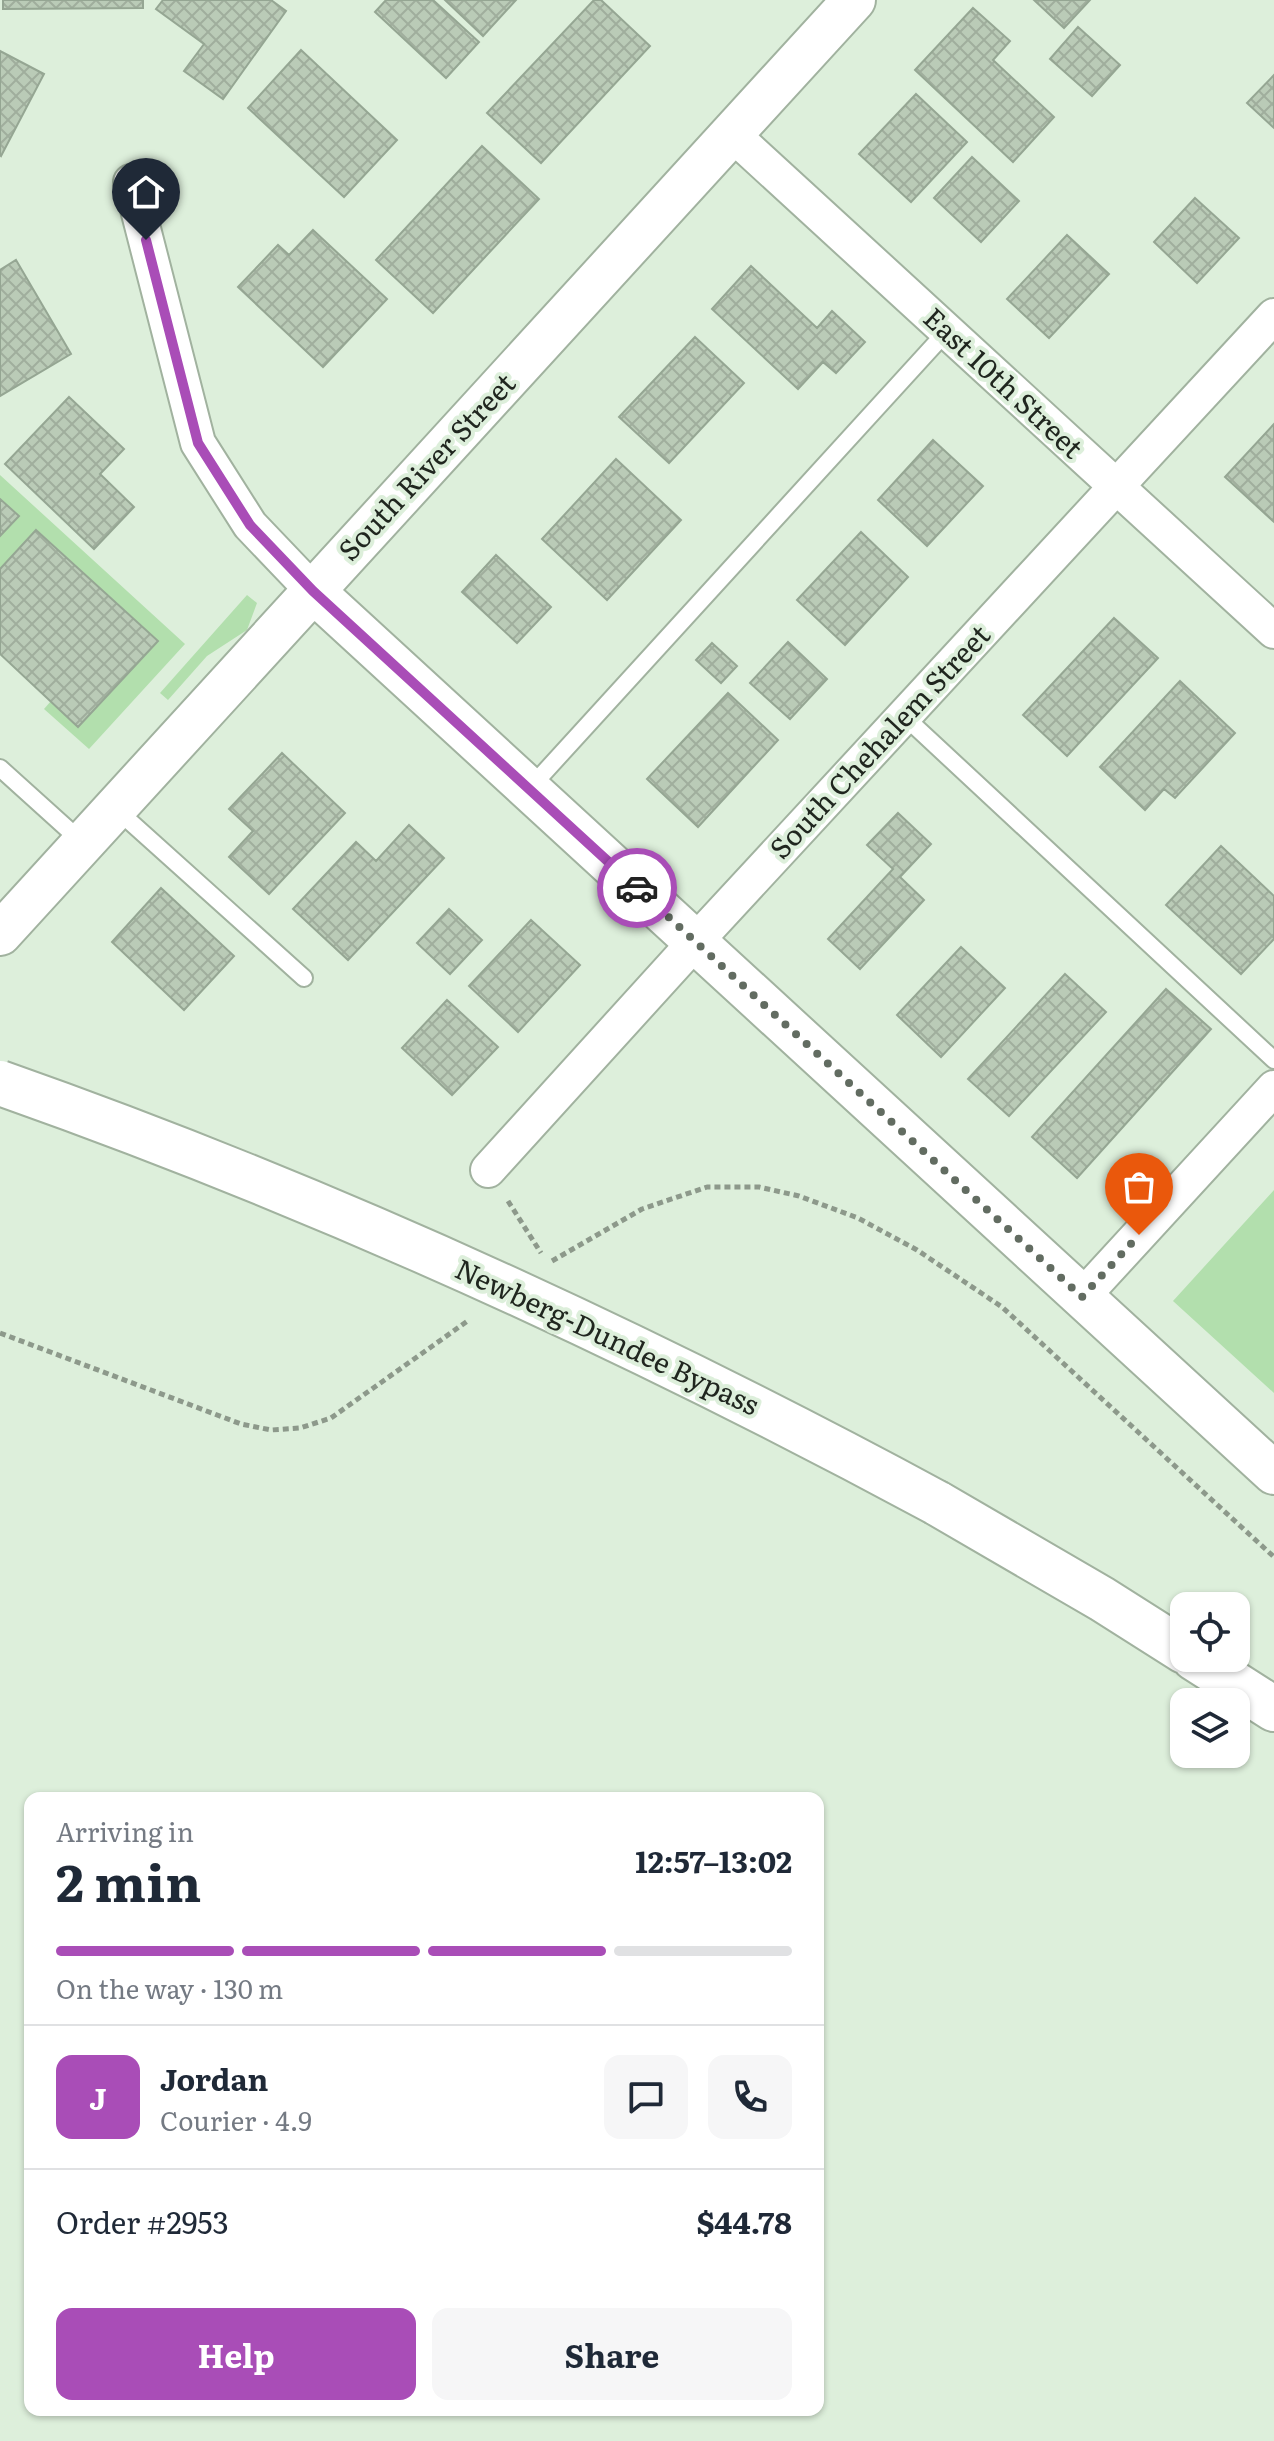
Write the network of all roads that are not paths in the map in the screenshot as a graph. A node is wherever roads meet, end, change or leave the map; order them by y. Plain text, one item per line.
1 (854, 0) edge
2 (732, 134) junction
3 (131, 182) dead end
4 (1274, 316) edge
5 (947, 331) junction
6 (1116, 487) junction
7 (313, 591) junction
8 (1274, 631) edge
9 (904, 716) junction
10 (0, 768) edge
11 (528, 790) junction
12 (115, 808) junction
13 (83, 843) junction
14 (0, 934) edge
15 (696, 941) junction
16 (304, 978) dead end
17 (1274, 1060) edge
18 (0, 1083) edge
19 (1274, 1088) edge
20 (488, 1170) road end
21 (1082, 1297) junction
22 (1274, 1473) edge
23 (1170, 1642) edge
24 (1216, 1672) edge
25 (1274, 1709) edge

1 - 2 street, South River Street
2 - 5 street, East 10th Street
2 - 7 street, South River Street
3 - 7 street
4 - 6 street, South Chehalem Street
5 - 6 street, East 10th Street
5 - 11 lane
6 - 8 street, East 10th Street
6 - 9 street, South Chehalem Street
7 - 11 street
7 - 12 street, South River Street
9 - 15 street, South Chehalem Street
9 - 17 lane
10 - 13 lane
11 - 15 street
12 - 13 street, South River Street
12 - 16 lane
13 - 14 street, South River Street
15 - 20 street, South Chehalem Street
15 - 21 street
18 - 23 highway, Newberg-Dundee Bypass, bridge
19 - 21 street
21 - 22 street
24 - 25 highway

